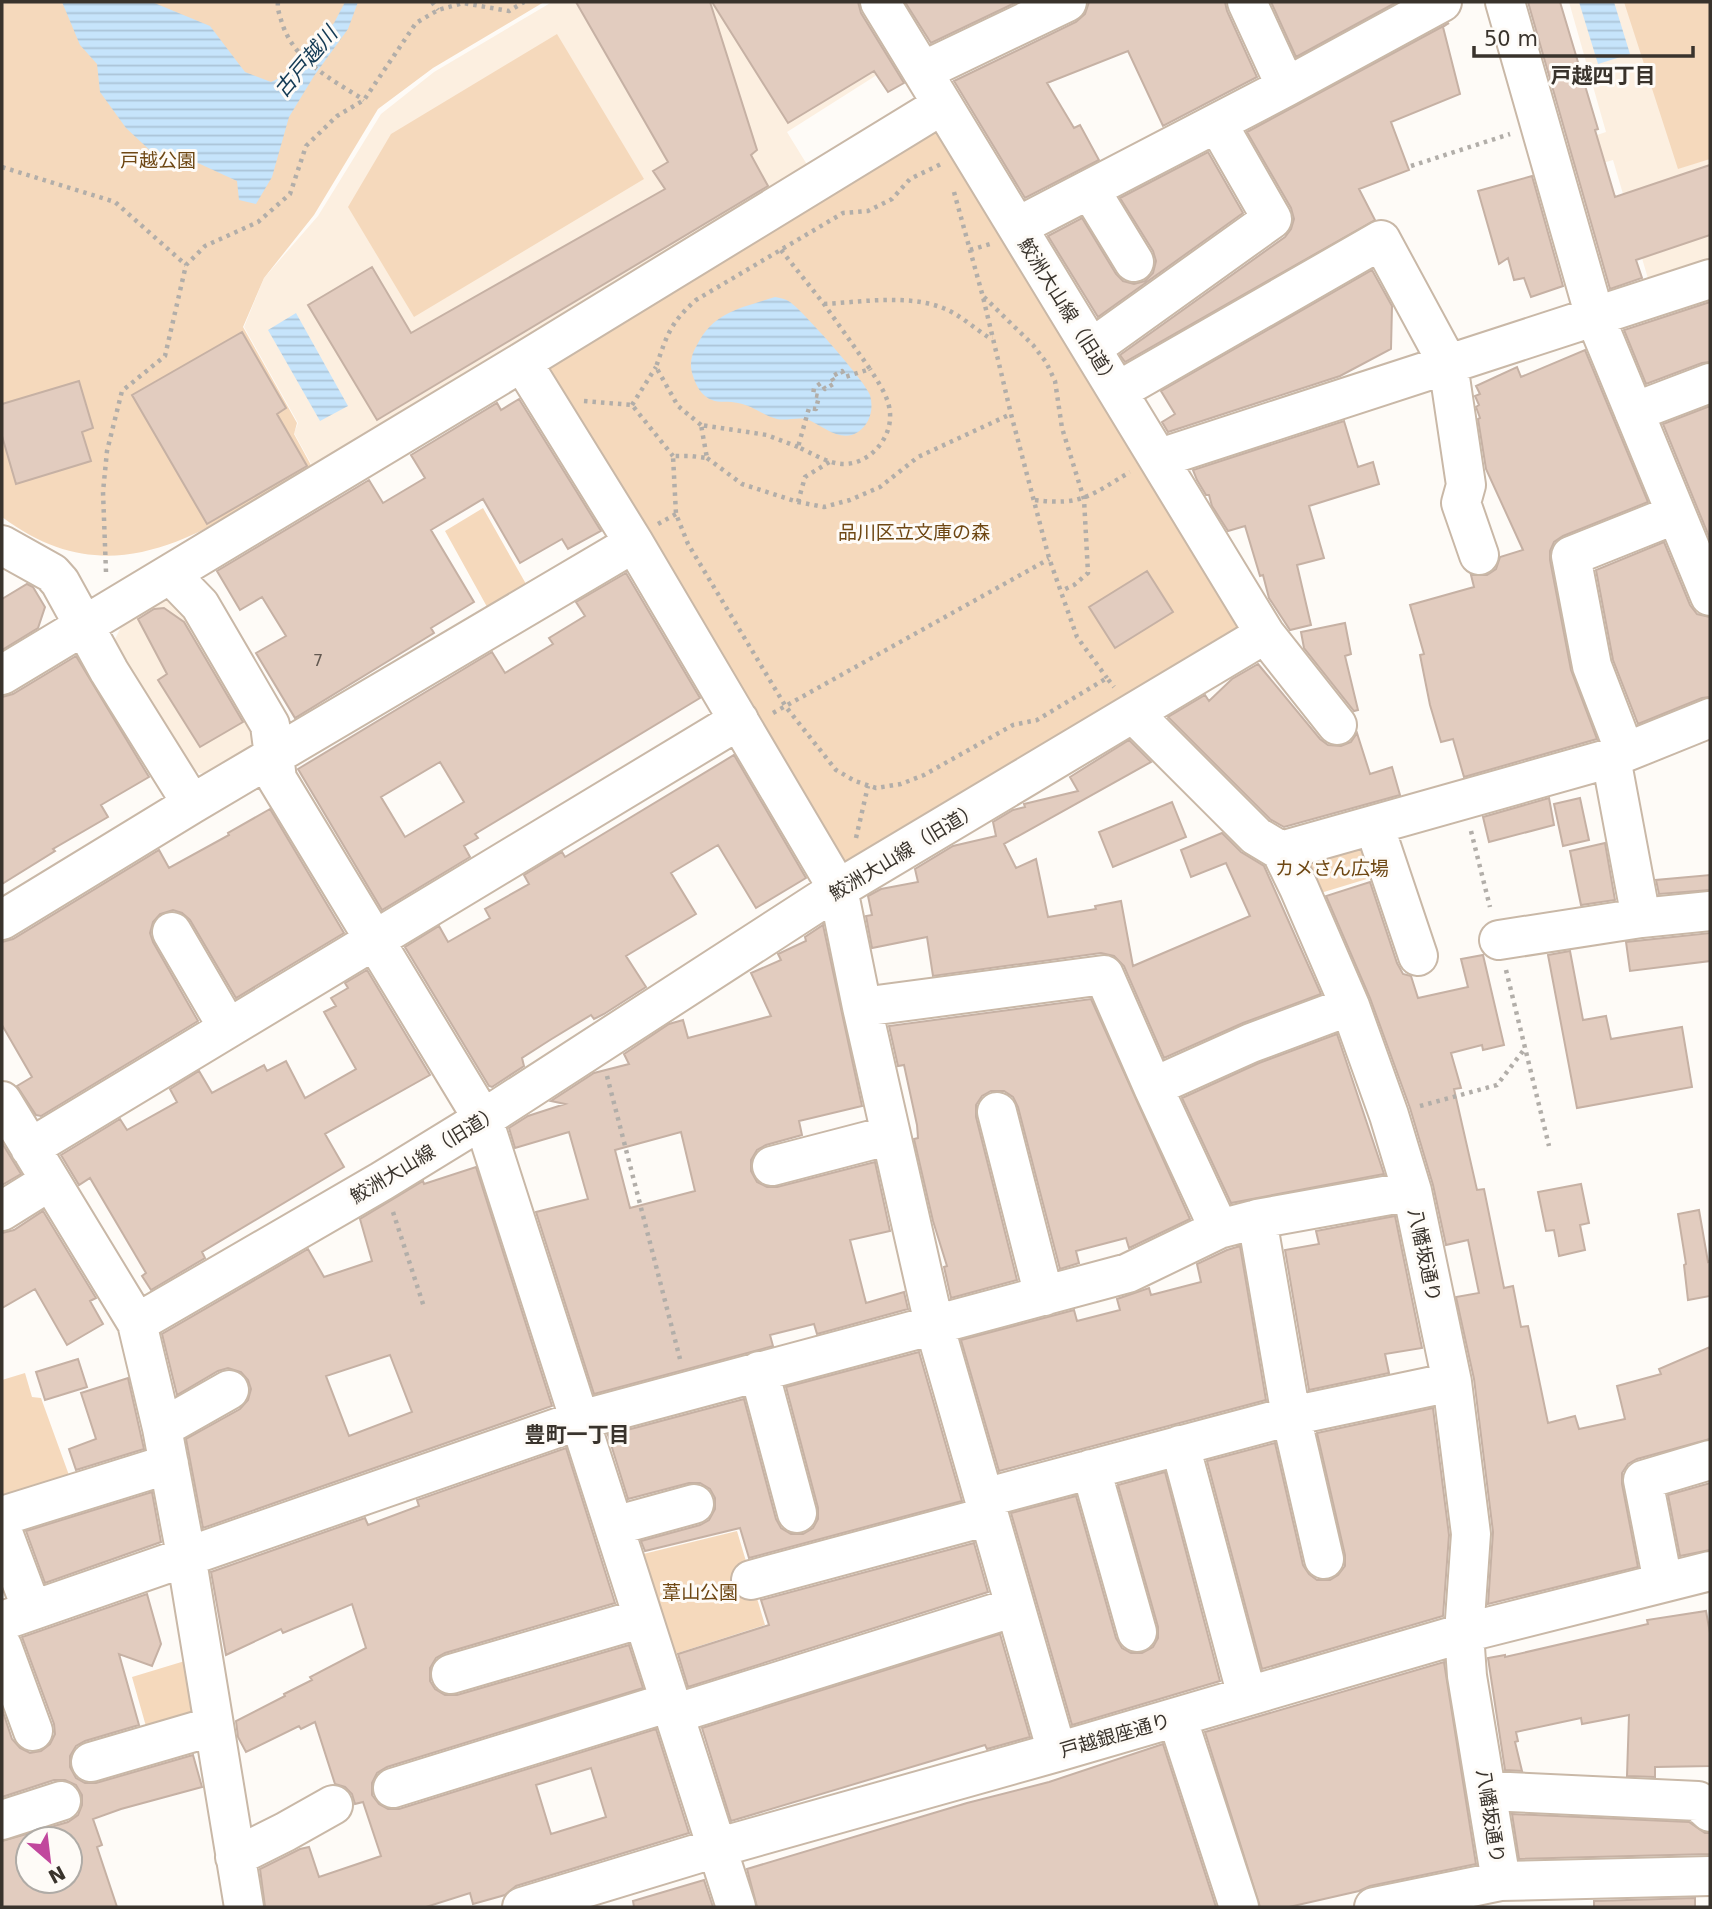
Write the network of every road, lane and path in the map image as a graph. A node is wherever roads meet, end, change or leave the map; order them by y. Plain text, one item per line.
1 (278, 2) edge
2 (432, 2) edge
3 (524, 2) edge
4 (880, 2) edge
5 (1067, 2) edge
6 (1247, 2) edge
7 (1442, 2) edge
8 (1505, 2) edge
9 (438, 10) junction
10 (923, 71) junction
11 (1286, 87) junction
12 (364, 100) junction
13 (942, 105) junction
14 (1217, 123) junction
15 (1539, 124) junction
16 (1411, 166) dead end
17 (2, 167) edge
18 (949, 174) dead end
19 (952, 187) dead end
20 (1090, 190) junction
21 (1017, 228) junction
22 (781, 250) junction
23 (1134, 262) dead end
24 (186, 265) junction
25 (1710, 279) edge
26 (983, 297) junction
27 (824, 304) junction
28 (1595, 317) junction
29 (993, 337) junction
30 (1092, 348) junction
31 (523, 362) junction
32 (1448, 364) junction
33 (656, 367) junction
34 (870, 369) junction
35 (1710, 383) edge
36 (1118, 391) junction
37 (580, 401) dead end
38 (632, 405) junction
39 (1634, 412) junction
40 (1010, 414) junction
41 (701, 425) junction
42 (798, 447) junction
43 (673, 456) junction
44 (707, 458) junction
45 (831, 461) junction
46 (1147, 464) junction
47 (1084, 499) junction
48 (1035, 500) junction
49 (798, 502) junction
50 (1676, 514) junction
51 (634, 543) junction
52 (2, 545) edge
53 (1479, 555) dead end
54 (1049, 558) junction
55 (170, 574) junction
56 (106, 577) dead end
57 (1061, 591) junction
58 (1710, 596) edge
59 (83, 626) junction
60 (1265, 634) junction
61 (2, 675) edge
62 (1107, 678) junction
63 (786, 707) junction
64 (1133, 713) junction
65 (754, 718) junction
66 (1710, 718) edge
67 (1337, 724) dead end
68 (1618, 755) junction
69 (274, 756) junction
70 (868, 786) junction
71 (1462, 799) junction
72 (192, 804) junction
73 (1374, 825) junction
74 (856, 839) dead end
75 (1281, 851) junction
76 (838, 889) junction
77 (1710, 911) edge
78 (1641, 918) junction
79 (2, 920) edge
80 (173, 932) dead end
81 (375, 940) junction
82 (1499, 940) junction
83 (1418, 956) dead end
84 (1350, 1006) junction
85 (862, 1007) junction
86 (228, 1028) junction
87 (599, 1044) junction
88 (1526, 1047) junction
89 (1153, 1087) junction
90 (2, 1101) edge
91 (997, 1112) dead end
92 (1389, 1115) junction
93 (483, 1119) junction
94 (891, 1135) junction
95 (1549, 1146) dead end
96 (30, 1148) junction
97 (772, 1166) dead end
98 (50, 1181) junction
99 (382, 1181) junction
100 (1412, 1191) junction
101 (2, 1211) edge
102 (1257, 1219) junction
103 (1219, 1229) junction
104 (1044, 1296) junction
105 (425, 1307) dead end
106 (137, 1323) junction
107 (934, 1324) junction
108 (759, 1371) junction
109 (1452, 1382) junction
110 (229, 1390) dead end
111 (688, 1391) junction
112 (1291, 1416) junction
113 (580, 1420) junction
114 (1180, 1445) junction
115 (165, 1446) junction
116 (1710, 1460) edge
117 (1091, 1469) junction
118 (694, 1504) dead end
119 (986, 1507) junction
120 (797, 1513) dead end
121 (2, 1516) edge
122 (614, 1526) junction
123 (2, 1530) edge
124 (186, 1555) junction
125 (1324, 1559) dead end
126 (1710, 1571) edge
127 (751, 1580) dead end
128 (1663, 1582) junction
129 (1015, 1607) junction
130 (17, 1615) edge
131 (643, 1618) junction
132 (1137, 1632) dead end
133 (1464, 1633) junction
134 (2, 1646) edge
135 (451, 1674) dead end
136 (1247, 1696) junction
137 (672, 1708) junction
138 (1177, 1717) junction
139 (214, 1726) junction
140 (33, 1731) dead end
141 (1056, 1752) junction
142 (91, 1762) dead end
143 (393, 1788) dead end
144 (1488, 1791) junction
145 (61, 1801) dead end
146 (333, 1805) dead end
147 (1710, 1812) edge
148 (2, 1820) edge
149 (716, 1848) junction
150 (235, 1857) junction
151 (1710, 1876) edge
152 (1501, 1881) junction
153 (603, 1895) edge
154 (1444, 1900) edge
155 (244, 1907) edge
156 (522, 1907) edge
157 (736, 1907) edge
158 (1239, 1907) edge
159 (1374, 1907) edge

1 - 12 path
2 - 9 path
3 - 9 path
4 - 10 street, 鮫洲大山線（旧道）
5 - 10 street
6 - 11 street
7 - 11 street
8 - 15 street
9 - 12 path
10 - 13 street, 鮫洲大山線（旧道）
11 - 14 street
12 - 24 path
13 - 21 street, 鮫洲大山線（旧道）
13 - 31 street
14 - 20 street
14 - 30 street
15 - 16 path
15 - 28 street
17 - 24 path
18 - 22 path
19 - 26 path
20 - 21 street
20 - 23 street
21 - 30 street, 鮫洲大山線（旧道）
22 - 27 path
22 - 33 path
24 - 56 path
25 - 28 street
26 - 29 path
26 - 47 path
27 - 29 path
27 - 34 path
28 - 32 street
28 - 39 street
29 - 40 path
30 - 36 street, 鮫洲大山線（旧道）
31 - 51 street
31 - 55 street
32 - 36 street
32 - 46 street
32 - 53 street
33 - 38 path
33 - 41 path
34 - 42 path
34 - 45 path
35 - 39 street
36 - 46 street, 鮫洲大山線（旧道）
37 - 38 path
38 - 43 path
39 - 50 street
40 - 48 path
40 - 49 path
41 - 42 path
41 - 44 path
42 - 45 path
43 - 44 path
43 - 63 path
44 - 49 path
45 - 49 path
46 - 47 path
46 - 60 street, 鮫洲大山線（旧道）
47 - 48 path
47 - 57 path
48 - 54 path
50 - 58 street
50 - 68 street
51 - 65 street
51 - 69 street
52 - 59 street
54 - 57 path
54 - 63 path
55 - 59 street
55 - 69 street
57 - 62 path
59 - 61 street
59 - 72 street
60 - 64 street, 鮫洲大山線（旧道）
60 - 67 street
62 - 64 path
62 - 70 path
63 - 65 path
63 - 70 path
64 - 75 street
64 - 76 street, 鮫洲大山線（旧道）
65 - 76 street
65 - 81 street
66 - 68 street
68 - 71 street
68 - 78 street
69 - 72 street
69 - 81 street
70 - 74 path
71 - 73 street
71 - 82 path
72 - 79 street
73 - 75 street
73 - 83 street
75 - 84 street, 八幡坂通り
76 - 85 street
76 - 87 street, 鮫洲大山線（旧道）
77 - 78 street
78 - 82 street
80 - 86 street
81 - 86 street
81 - 93 street
82 - 88 path
84 - 89 street
84 - 92 street, 八幡坂通り
85 - 89 street
85 - 94 street
86 - 96 street
87 - 93 street, 鮫洲大山線（旧道）
87 - 111 path
88 - 92 path
88 - 95 path
89 - 103 street
90 - 96 street
91 - 104 street
92 - 100 street, 八幡坂通り
93 - 99 street, 鮫洲大山線（旧道）
93 - 113 street
94 - 97 street
94 - 107 street
96 - 98 street
98 - 101 street
98 - 106 street
99 - 105 path
99 - 106 street, 鮫洲大山線（旧道）
100 - 102 street
100 - 109 street, 八幡坂通り
102 - 103 street
102 - 112 street
103 - 104 street
104 - 107 street
106 - 115 street
107 - 108 street
107 - 119 street
108 - 111 street
108 - 120 street
109 - 112 street
109 - 133 street, 八幡坂通り
110 - 115 street
111 - 113 street
112 - 114 street
112 - 125 street
113 - 122 street
113 - 124 street
114 - 117 street
114 - 136 street
115 - 121 street
115 - 124 street
116 - 128 street
117 - 119 street
117 - 132 street
118 - 122 street
119 - 127 street
119 - 129 street
122 - 131 street
123 - 130 street
124 - 130 street
124 - 139 street
126 - 128 street, 戸越銀座通り
128 - 133 street, 戸越銀座通り
129 - 137 street
129 - 141 street
131 - 135 street
131 - 137 street
133 - 136 street, 戸越銀座通り
133 - 144 street, 八幡坂通り
134 - 140 street
136 - 138 street, 戸越銀座通り
137 - 143 street
137 - 149 street
138 - 141 street, 戸越銀座通り
138 - 158 street
139 - 142 street
139 - 150 street
141 - 149 street, 戸越銀座通り
144 - 147 street
144 - 152 street, 八幡坂通り
145 - 148 street
146 - 150 street
149 - 153 street, 戸越銀座通り
149 - 157 street
150 - 155 street
151 - 152 street
152 - 154 street
153 - 156 street, 戸越銀座通り
154 - 159 street

